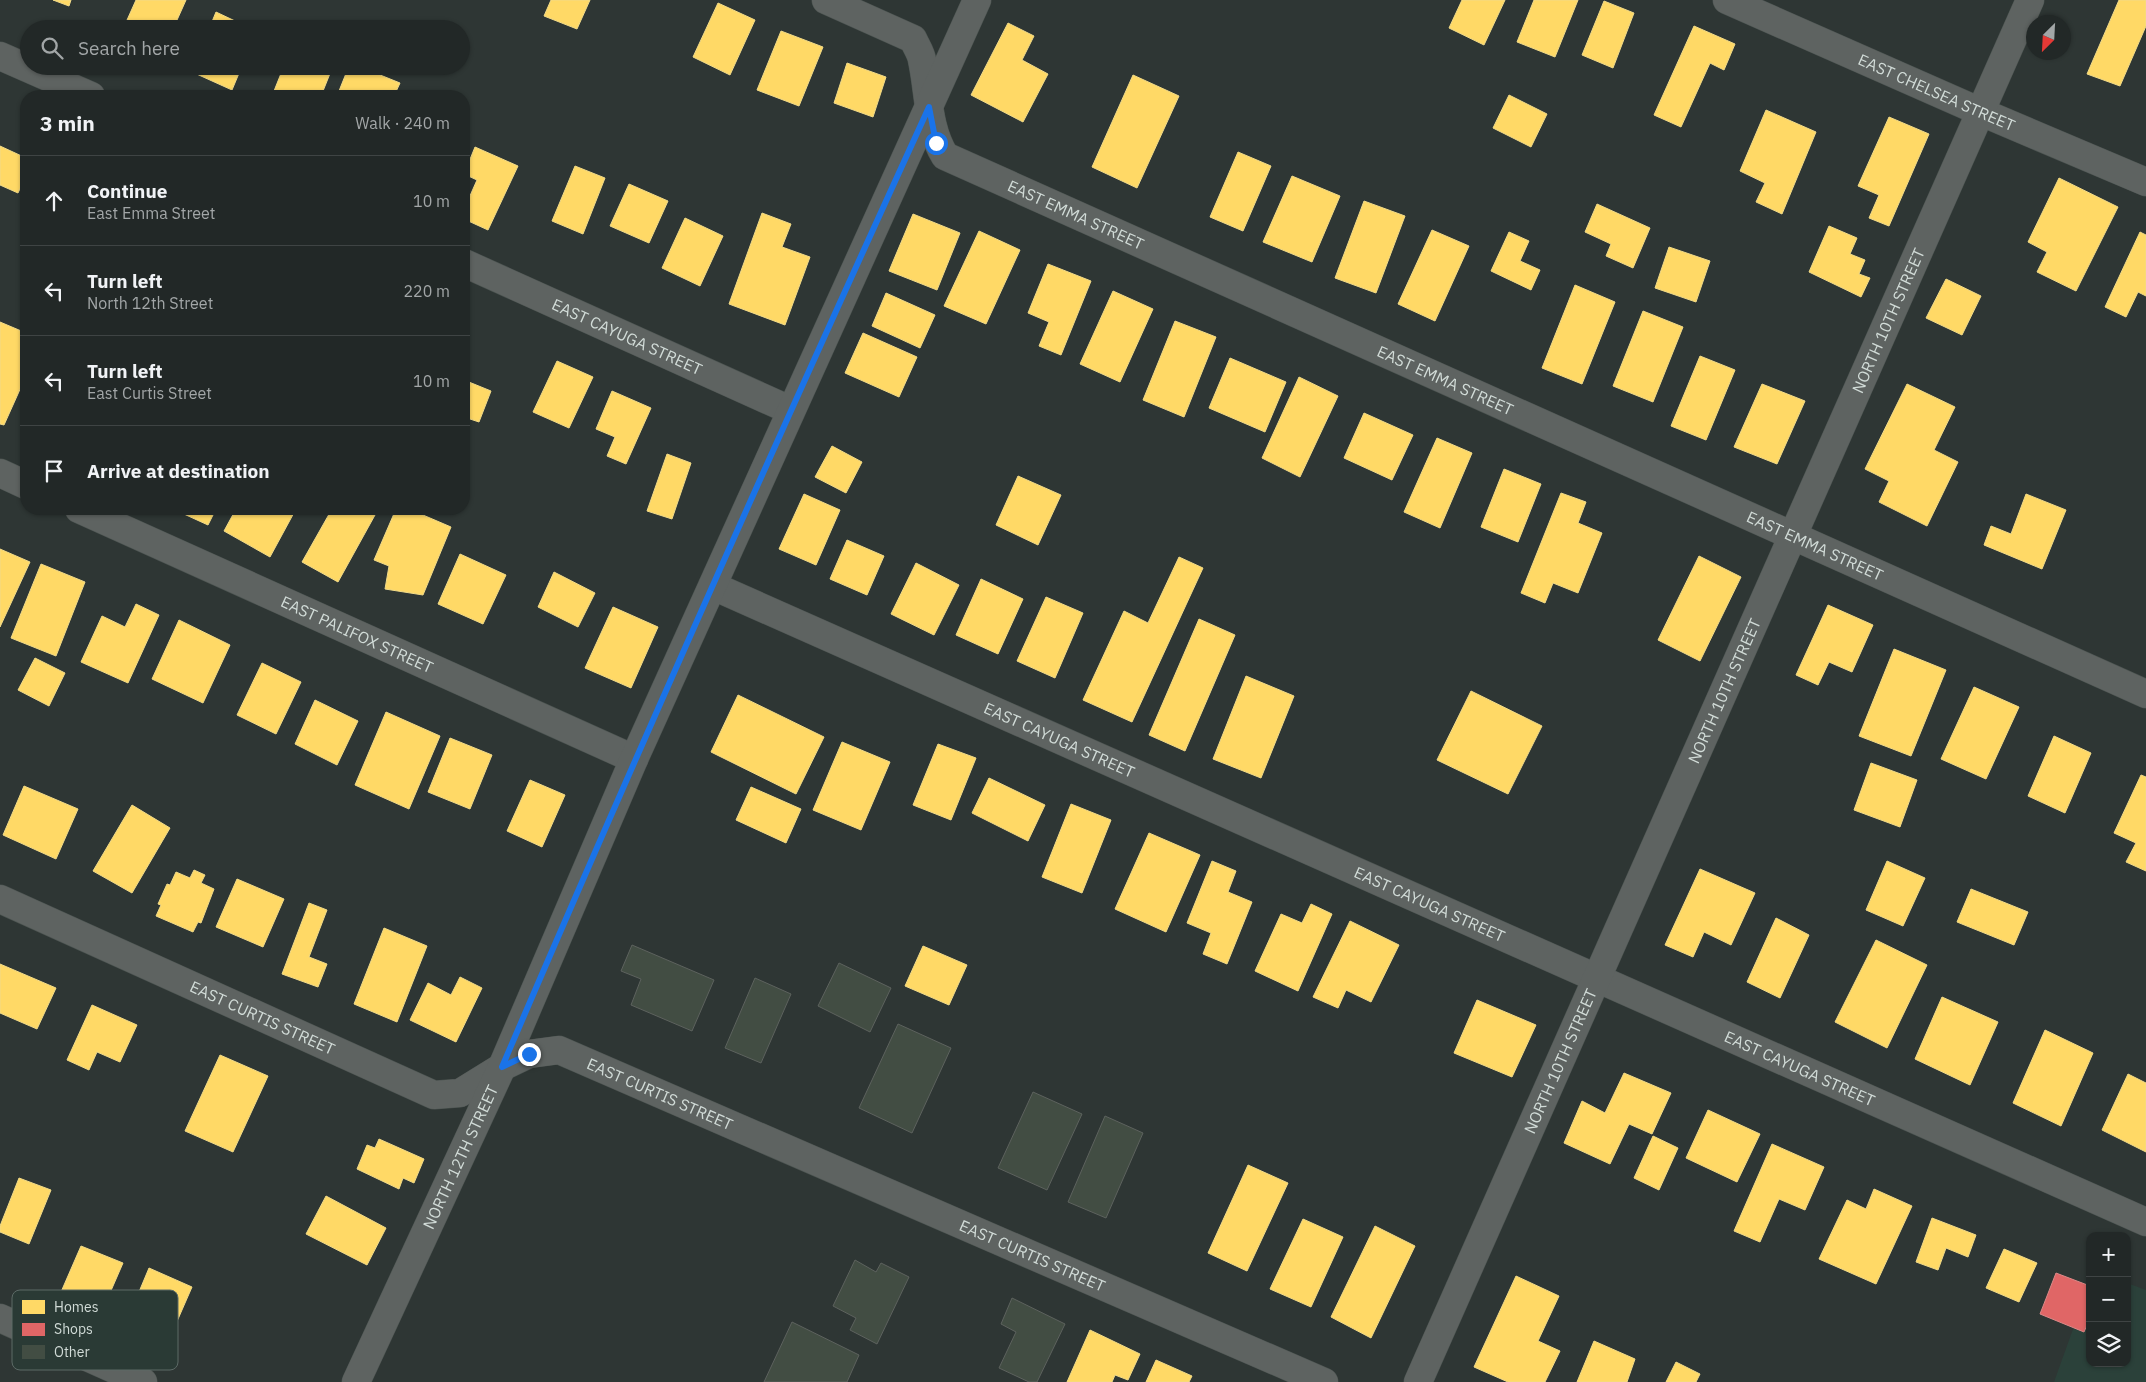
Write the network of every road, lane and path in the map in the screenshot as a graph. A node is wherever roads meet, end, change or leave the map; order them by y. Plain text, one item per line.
1 (826, 0) edge
2 (977, 0) edge
3 (1727, 0) edge
4 (2030, 0) edge
5 (0, 56) edge
6 (20, 65) edge
7 (43, 75) edge
8 (77, 90) edge
9 (929, 107) junction
10 (1981, 112) junction
11 (2146, 182) edge
12 (470, 266) edge
13 (790, 410) junction
14 (0, 473) edge
15 (20, 482) edge
16 (92, 515) edge
17 (1792, 535) junction
18 (713, 586) junction
19 (2146, 694) edge
20 (634, 759) junction
21 (0, 899) edge
22 (1598, 979) junction
23 (502, 1067) junction
24 (2146, 1222) edge
25 (0, 1318) edge
26 (12, 1323) edge
27 (116, 1370) edge
28 (143, 1382) edge
29 (356, 1382) edge
30 (1324, 1382) edge
31 (1418, 1382) edge

1 - 9 street, EAST EMMA STREET
2 - 9 street, NORTH 12TH STREET
3 - 10 street, EAST CHELSEA STREET
4 - 10 street, NORTH 10TH STREET
5 - 6 street
7 - 8 street
9 - 13 street, NORTH 12TH STREET
9 - 17 street, EAST EMMA STREET
10 - 11 street, EAST CHELSEA STREET
10 - 17 street, NORTH 10TH STREET
12 - 13 street, EAST CAYUGA STREET
13 - 18 street, NORTH 12TH STREET
14 - 15 street
16 - 20 street, EAST PALIFOX STREET
17 - 19 street, EAST EMMA STREET
17 - 22 street, NORTH 10TH STREET
18 - 20 street, NORTH 12TH STREET
18 - 22 street, EAST CAYUGA STREET
20 - 23 street, NORTH 12TH STREET
21 - 23 street, EAST CURTIS STREET
22 - 24 street, EAST CAYUGA STREET
22 - 31 street, NORTH 10TH STREET
23 - 29 street, NORTH 12TH STREET
23 - 30 street, EAST CURTIS STREET
25 - 26 street
27 - 28 street

